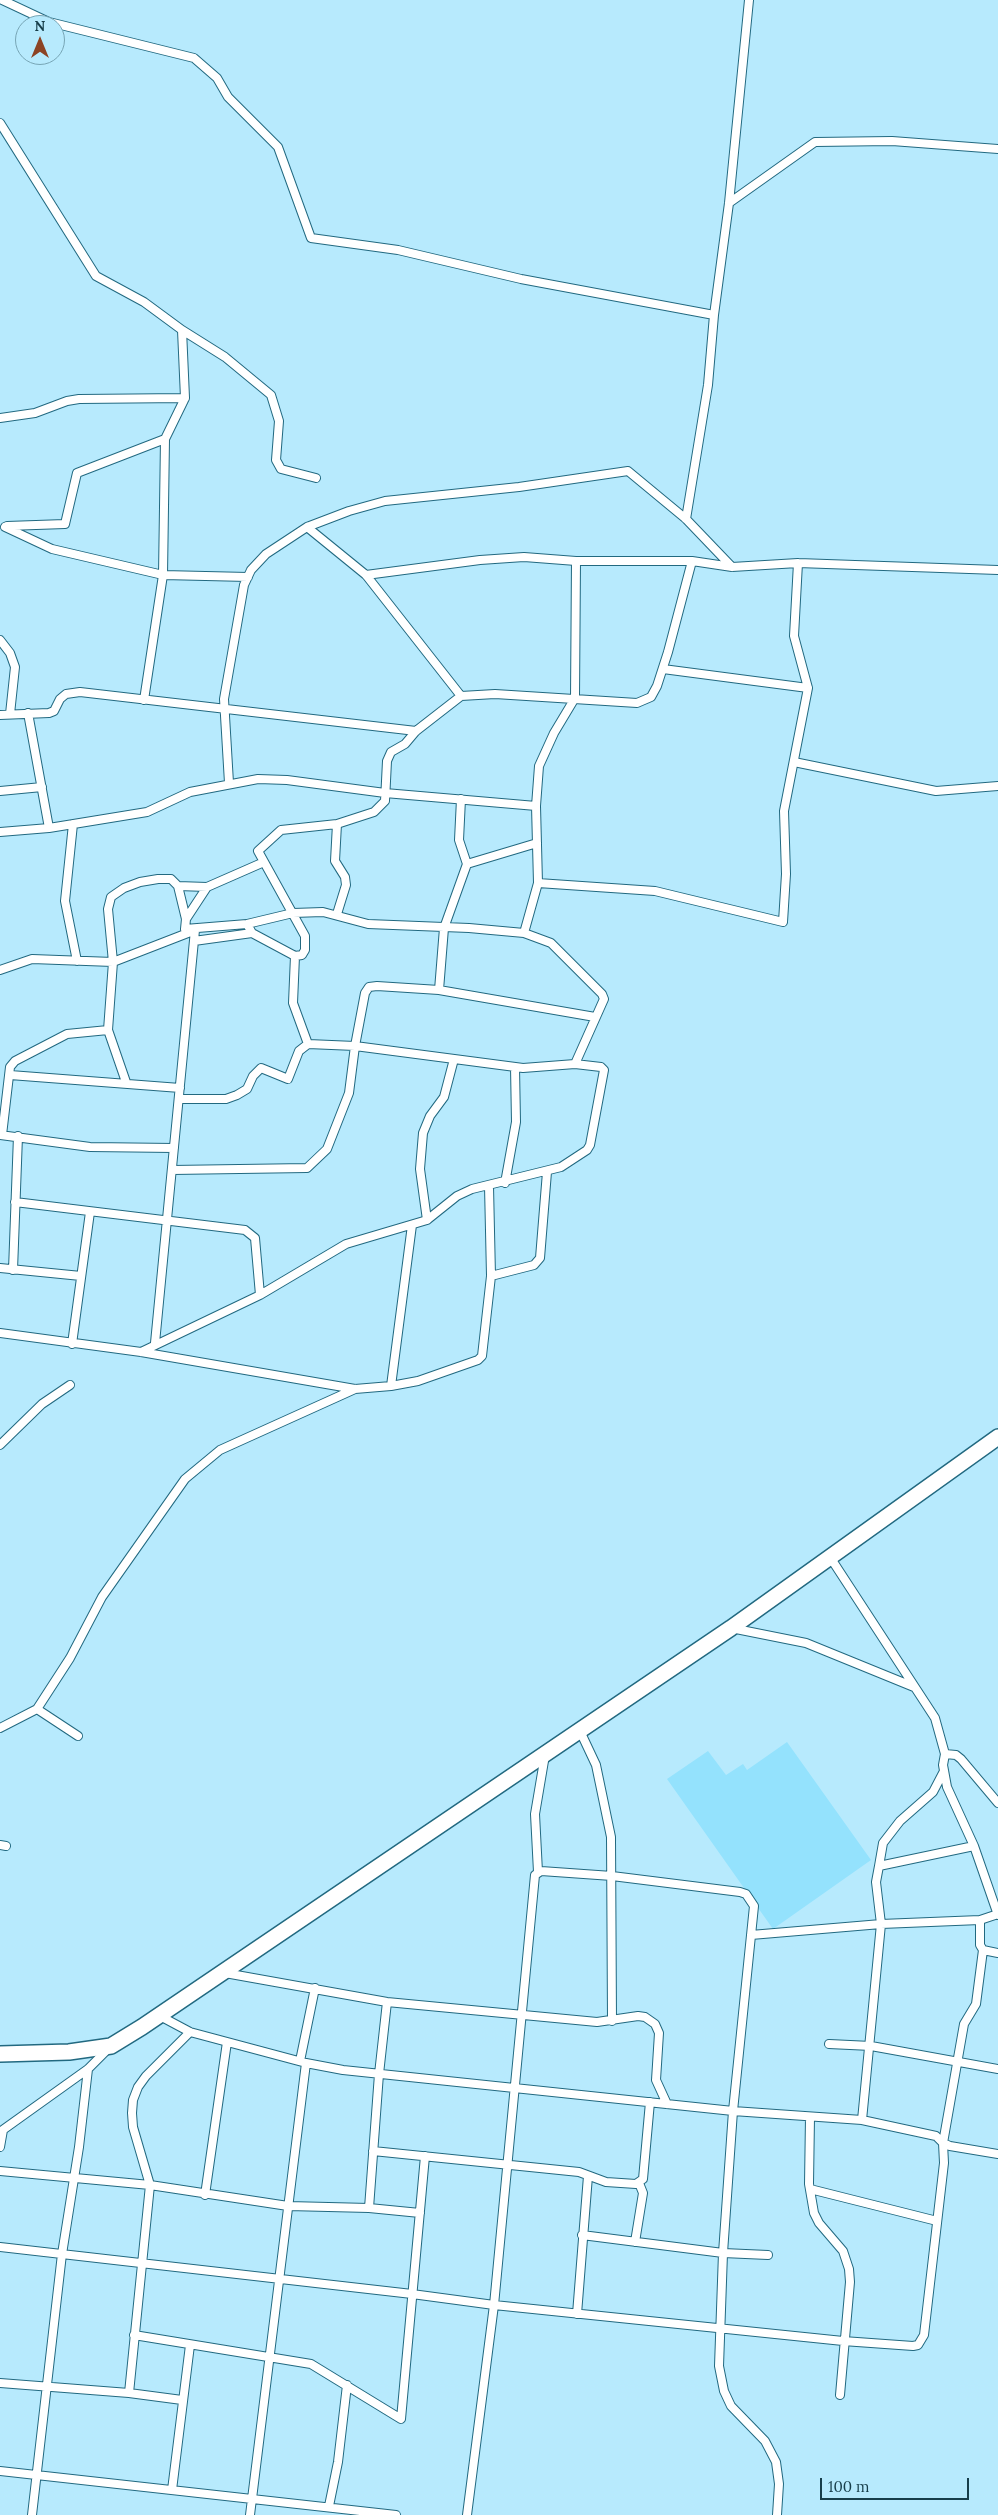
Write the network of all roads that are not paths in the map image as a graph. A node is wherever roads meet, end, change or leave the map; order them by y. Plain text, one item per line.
1 (2, 0) edge
2 (749, 0) edge
3 (0, 123) edge
4 (998, 150) edge
5 (729, 203) junction
6 (714, 315) junction
7 (182, 330) junction
8 (184, 398) junction
9 (0, 418) edge
10 (165, 440) junction
11 (316, 478) dead end
12 (686, 519) junction
13 (2, 527) edge
14 (308, 527) junction
15 (576, 561) junction
16 (692, 561) junction
17 (798, 563) junction
18 (732, 567) junction
19 (998, 570) edge
20 (163, 575) junction
21 (366, 575) junction
22 (248, 577) junction
23 (0, 640) edge
24 (663, 669) junction
25 (808, 688) junction
26 (461, 696) junction
27 (575, 698) junction
28 (144, 700) junction
29 (224, 709) junction
30 (28, 713) junction
31 (10, 714) junction
32 (0, 715) edge
33 (416, 732) junction
34 (794, 762) junction
35 (229, 783) junction
36 (998, 786) edge
37 (42, 787) junction
38 (0, 791) edge
39 (385, 793) junction
40 (461, 798) junction
41 (536, 806) junction
42 (73, 824) junction
43 (337, 824) junction
44 (50, 828) junction
45 (0, 832) edge
46 (537, 844) junction
47 (264, 862) junction
48 (467, 864) junction
49 (538, 883) junction
50 (178, 886) junction
51 (207, 887) junction
52 (293, 913) junction
53 (336, 914) junction
54 (186, 919) junction
55 (247, 924) junction
56 (444, 928) junction
57 (185, 929) junction
58 (195, 930) junction
59 (252, 933) junction
60 (524, 933) junction
61 (194, 941) junction
62 (294, 956) junction
63 (77, 961) junction
64 (113, 962) junction
65 (0, 970) edge
66 (439, 990) junction
67 (596, 1017) junction
68 (108, 1030) junction
69 (308, 1044) junction
70 (355, 1046) junction
71 (454, 1060) junction
72 (575, 1064) junction
73 (515, 1067) junction
74 (10, 1075) junction
75 (126, 1082) junction
76 (180, 1088) junction
77 (178, 1099) junction
78 (1, 1135) edge
79 (18, 1136) junction
80 (174, 1148) junction
81 (172, 1170) junction
82 (548, 1172) junction
83 (505, 1183) junction
84 (489, 1186) junction
85 (15, 1202) junction
86 (90, 1212) junction
87 (167, 1220) junction
88 (427, 1220) junction
89 (412, 1226) junction
90 (0, 1268) edge
91 (13, 1270) junction
92 (82, 1276) junction
93 (491, 1276) junction
94 (260, 1294) junction
95 (0, 1333) edge
96 (155, 1343) junction
97 (72, 1344) junction
98 (141, 1352) junction
99 (70, 1385) dead end
100 (392, 1386) junction
101 (355, 1389) junction
102 (998, 1438) edge
103 (0, 1446) edge
104 (830, 1557) junction
105 (731, 1628) junction
106 (914, 1687) junction
107 (37, 1709) junction
108 (0, 1728) edge
109 (580, 1731) junction
110 (78, 1736) dead end
111 (945, 1754) junction
112 (545, 1755) junction
113 (944, 1771) junction
114 (998, 1803) edge
115 (974, 1846) junction
116 (879, 1866) junction
117 (538, 1872) junction
118 (612, 1876) junction
119 (998, 1915) edge
120 (980, 1920) junction
121 (881, 1924) junction
122 (751, 1935) junction
123 (983, 1950) junction
124 (998, 1953) edge
125 (225, 1973) junction
126 (315, 1988) junction
127 (387, 2002) junction
128 (522, 2015) junction
129 (160, 2016) junction
130 (612, 2021) junction
131 (190, 2032) junction
132 (226, 2042) junction
133 (829, 2044) dead end
134 (111, 2046) junction
135 (871, 2046) junction
136 (0, 2054) edge
137 (958, 2060) junction
138 (303, 2062) junction
139 (88, 2069) junction
140 (998, 2069) edge
141 (378, 2074) junction
142 (515, 2088) junction
143 (650, 2102) junction
144 (667, 2104) junction
145 (733, 2111) junction
146 (810, 2117) junction
147 (862, 2120) junction
148 (2, 2131) edge
149 (943, 2143) junction
150 (0, 2147) edge
151 (373, 2151) junction
152 (998, 2154) edge
153 (425, 2156) junction
154 (508, 2165) junction
155 (0, 2170) edge
156 (588, 2176) junction
157 (74, 2177) junction
158 (639, 2183) junction
159 (150, 2185) junction
160 (810, 2189) junction
161 (204, 2195) junction
162 (288, 2206) junction
163 (369, 2208) junction
164 (420, 2214) junction
165 (937, 2220) junction
166 (582, 2235) junction
167 (635, 2242) junction
168 (0, 2247) edge
169 (723, 2253) junction
170 (62, 2254) junction
171 (768, 2255) dead end
172 (140, 2264) junction
173 (279, 2278) junction
174 (412, 2294) junction
175 (494, 2305) junction
176 (577, 2314) junction
177 (720, 2328) junction
178 (134, 2335) junction
179 (843, 2341) junction
180 (190, 2345) junction
181 (268, 2356) junction
182 (0, 2384) edge
183 (347, 2385) junction
184 (47, 2386) junction
185 (129, 2393) junction
186 (840, 2395) dead end
187 (182, 2400) junction
188 (0, 2471) edge
189 (36, 2476) junction
190 (172, 2490) junction
191 (252, 2498) junction
192 (329, 2506) junction
193 (32, 2515) edge
194 (250, 2515) edge
195 (396, 2515) edge
196 (467, 2515) edge
197 (777, 2515) edge

1 - 6 street
2 - 5 street
3 - 7 street
4 - 5 street
5 - 6 street
6 - 12 street
7 - 8 street
7 - 11 street
8 - 9 street
8 - 10 street
10 - 13 street
10 - 20 street
12 - 14 street
12 - 18 street
13 - 20 street
14 - 21 street
14 - 22 street
15 - 16 street
15 - 21 street
15 - 27 street
16 - 18 street
16 - 24 street
17 - 18 street
17 - 19 street
17 - 25 street
20 - 22 street
20 - 28 street
21 - 26 street
22 - 29 street
23 - 31 street
24 - 25 street
24 - 27 street
25 - 34 street
26 - 27 street
26 - 33 street
27 - 41 street
28 - 29 street
28 - 30 street
29 - 33 street
29 - 35 street
30 - 31 street
30 - 37 street
31 - 32 street
33 - 39 street
34 - 36 street
34 - 49 street
35 - 39 street
35 - 42 street
37 - 38 street
37 - 44 street
39 - 40 street
39 - 43 street
40 - 41 street
40 - 48 street
41 - 46 street
42 - 44 street
42 - 63 street
43 - 47 street
43 - 53 street
44 - 45 street
46 - 48 street
46 - 49 street
47 - 51 street
47 - 52 street
48 - 56 street
49 - 60 street
50 - 51 street
50 - 54 street
50 - 64 street
51 - 54 street
52 - 53 street
52 - 55 street
52 - 62 street
53 - 56 street
54 - 57 street
55 - 57 street
55 - 59 street
56 - 60 street
56 - 66 street
57 - 58 street
58 - 61 street
58 - 64 street
59 - 61 street
59 - 62 street
60 - 67 street
61 - 76 street
62 - 69 street
63 - 64 street
63 - 65 street
64 - 68 street
66 - 67 street
66 - 70 street
67 - 72 street
68 - 74 street
68 - 75 street
69 - 70 street
69 - 77 street
70 - 71 street
70 - 81 street
71 - 73 street
71 - 88 street
72 - 73 street
72 - 82 street
73 - 83 street
74 - 75 street
74 - 78 street
75 - 76 street
76 - 77 street
77 - 80 street
78 - 79 street
79 - 80 street
79 - 85 street
80 - 81 street
81 - 87 street
82 - 83 street
82 - 93 street
83 - 84 street
84 - 88 street
84 - 93 street
85 - 86 street
85 - 91 street
86 - 87 street
86 - 92 street
87 - 94 street
87 - 96 street
88 - 89 street
89 - 94 street
89 - 100 street
90 - 91 street
91 - 92 street
92 - 97 street
93 - 100 street
94 - 96 street
95 - 97 street
96 - 98 street
97 - 98 street
98 - 101 street
99 - 103 street
100 - 101 street
101 - 107 street
102 - 104 highway
104 - 105 highway
104 - 106 street
105 - 106 street
105 - 109 highway
106 - 111 street
107 - 108 street
107 - 110 street
109 - 112 highway
109 - 118 street
111 - 113 street
111 - 114 street
112 - 117 street
112 - 125 highway
113 - 115 street
113 - 116 street
115 - 116 street
115 - 119 street
116 - 121 street
117 - 118 street
117 - 128 street
118 - 122 street
118 - 130 street
119 - 120 street
120 - 121 street
120 - 123 street
121 - 122 street
121 - 135 street
122 - 145 street
123 - 124 street
123 - 137 street
125 - 126 street
125 - 129 highway
126 - 127 street
126 - 138 street
127 - 128 street
127 - 141 street
128 - 130 street
128 - 142 street
129 - 131 street
129 - 134 highway
130 - 144 street
131 - 132 street
131 - 159 street
132 - 138 street
132 - 161 street
133 - 135 street
134 - 136 highway
134 - 139 street
135 - 137 street
135 - 147 street
137 - 140 street
137 - 149 street
138 - 141 street
138 - 162 street
139 - 148 street
139 - 157 street
141 - 142 street
141 - 151 street
142 - 143 street
142 - 154 street
143 - 144 street
143 - 158 street
144 - 145 street
145 - 146 street
145 - 169 street
146 - 147 street
146 - 160 street
147 - 149 street
148 - 150 street
149 - 152 street
149 - 165 street
151 - 153 street
151 - 163 street
153 - 154 street
153 - 164 street
154 - 156 street
154 - 175 street
155 - 157 street
156 - 158 street
156 - 166 street
157 - 159 street
157 - 170 street
158 - 167 street
159 - 161 street
159 - 172 street
160 - 165 street
160 - 179 street
161 - 162 street
162 - 163 street
162 - 173 street
163 - 164 street
164 - 174 street
165 - 179 street
166 - 167 street
166 - 176 street
167 - 169 street
168 - 170 street
169 - 171 street
169 - 177 street
170 - 172 street
170 - 184 street
172 - 173 street
172 - 178 street
173 - 174 street
173 - 181 street
174 - 175 street
174 - 183 street
175 - 176 street
175 - 196 street
176 - 177 street
177 - 179 street
177 - 197 street
178 - 180 street
178 - 185 street
179 - 186 street
180 - 181 street
180 - 187 street
181 - 183 street
181 - 191 street
182 - 184 street
183 - 192 street
184 - 185 street
184 - 189 street
185 - 187 street
187 - 190 street
188 - 189 street
189 - 190 street
189 - 193 street
190 - 191 street
191 - 192 street
191 - 194 street
192 - 195 street

